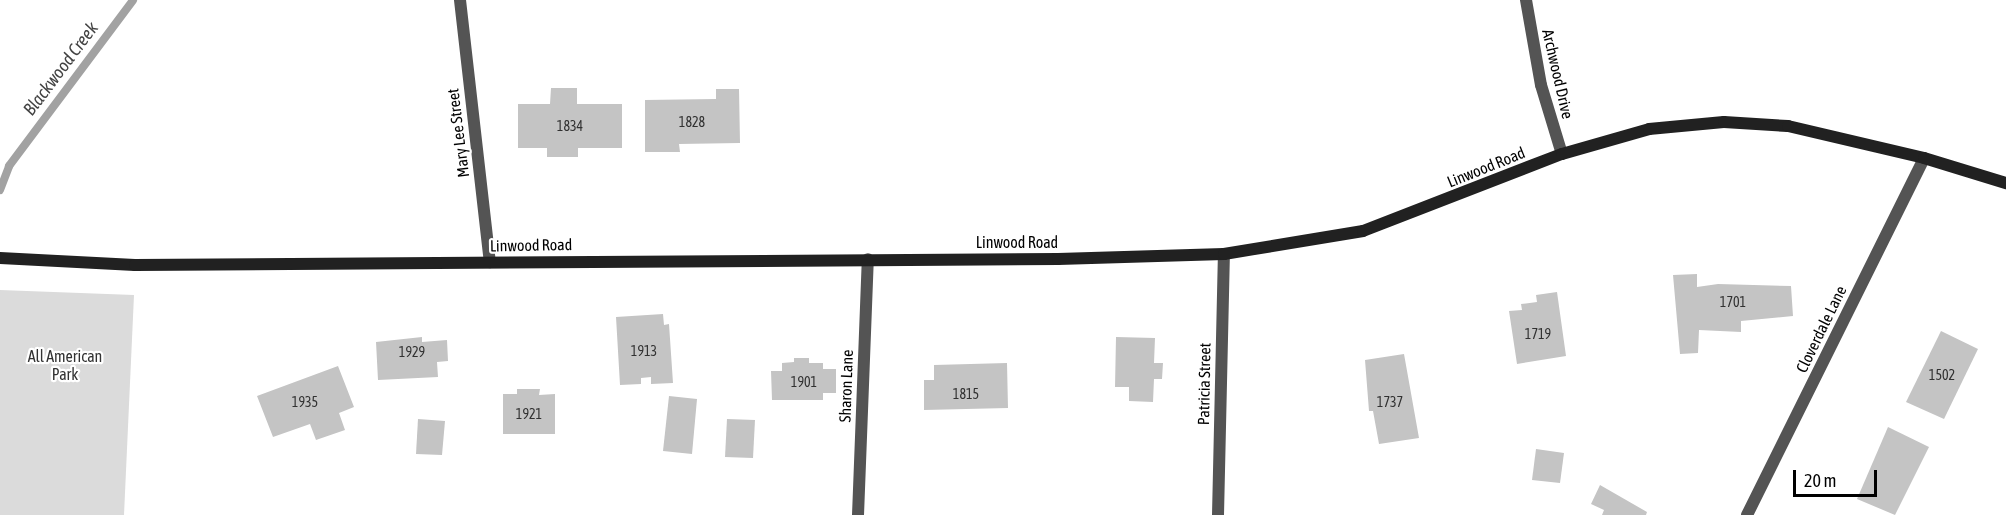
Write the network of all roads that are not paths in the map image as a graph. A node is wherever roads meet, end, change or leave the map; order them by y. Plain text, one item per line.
1 (460, 0) edge
2 (1526, 0) edge
3 (1562, 154) junction
4 (1924, 158) junction
5 (2006, 183) edge
6 (1224, 254) junction
7 (0, 258) edge
8 (868, 259) junction
9 (490, 262) junction
10 (858, 515) edge
11 (1218, 515) edge
12 (1747, 515) edge

1 - 9 street, Mary Lee Street
2 - 3 street, Archwood Drive
3 - 4 main road, Linwood Road
3 - 6 main road, Linwood Road
4 - 5 main road, Linwood Road
4 - 12 street, Cloverdale Lane
6 - 8 main road, Linwood Road
6 - 11 street, Patricia Street
7 - 9 main road, Linwood Road
8 - 9 main road, Linwood Road
8 - 10 street, Sharon Lane

